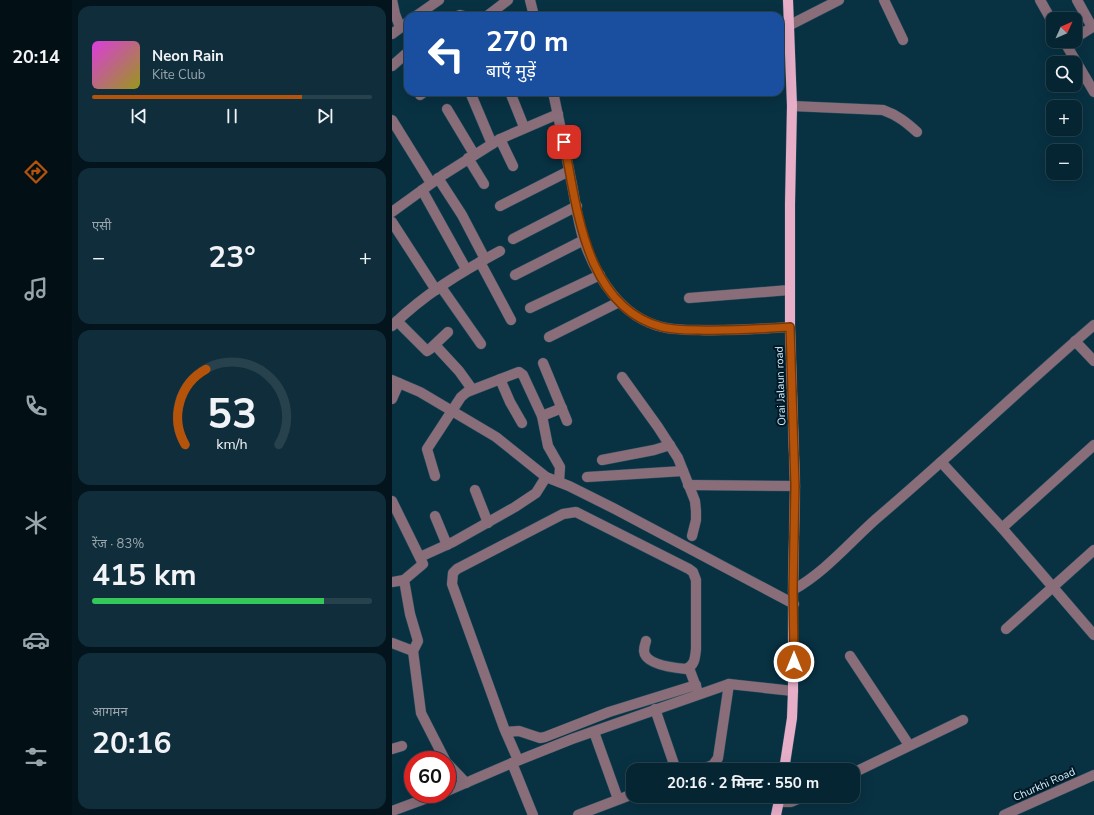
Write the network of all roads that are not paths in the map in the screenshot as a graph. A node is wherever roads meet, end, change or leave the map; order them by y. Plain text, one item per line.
1 (392, 0) edge
2 (439, 0) edge
3 (508, 0) edge
4 (530, 0) edge
5 (788, 0) edge
6 (839, 0) edge
7 (884, 0) edge
8 (1040, 0) edge
9 (1077, 0) edge
10 (422, 12) edge
11 (492, 12) edge
12 (532, 12) edge
13 (1047, 12) edge
14 (404, 24) edge
15 (788, 26) junction
16 (1093, 27) edge
17 (392, 34) edge
18 (1082, 34) edge
19 (903, 40) dead end
20 (1069, 48) edge
21 (404, 56) edge
22 (392, 66) edge
23 (1093, 89) edge
24 (472, 96) edge
25 (512, 96) edge
26 (554, 96) edge
27 (792, 106) junction
28 (447, 109) dead end
29 (558, 114) junction
30 (392, 120) edge
31 (524, 127) junction
32 (917, 132) dead end
33 (496, 141) junction
34 (471, 156) junction
35 (512, 166) dead end
36 (569, 171) junction
37 (434, 181) junction
38 (484, 184) dead end
39 (422, 190) junction
40 (500, 206) dead end
41 (576, 206) junction
42 (392, 212) edge
43 (392, 222) edge
44 (513, 239) dead end
45 (584, 240) junction
46 (500, 251) dead end
47 (482, 260) junction
48 (466, 269) junction
49 (514, 275) dead end
50 (600, 275) junction
51 (438, 288) junction
52 (789, 290) junction
53 (689, 298) dead end
54 (619, 302) junction
55 (530, 308) dead end
56 (511, 320) dead end
57 (395, 324) edge
58 (1094, 325) edge
59 (790, 327) junction
60 (448, 332) dead end
61 (549, 337) dead end
62 (1076, 341) junction
63 (481, 344) dead end
64 (435, 345) junction
65 (1094, 361) edge
66 (543, 363) dead end
67 (622, 377) dead end
68 (500, 379) junction
69 (395, 382) edge
70 (472, 389) junction
71 (392, 399) edge
72 (562, 408) junction
73 (453, 411) junction
74 (542, 416) junction
75 (567, 421) dead end
76 (522, 423) dead end
77 (670, 445) junction
78 (1094, 445) edge
79 (602, 460) dead end
80 (942, 462) junction
81 (683, 471) junction
82 (435, 476) dead end
83 (546, 477) junction
84 (587, 477) dead end
85 (559, 482) junction
86 (688, 484) junction
87 (795, 486) junction
88 (475, 490) dead end
89 (392, 501) edge
90 (435, 516) dead end
91 (488, 523) junction
92 (1002, 528) junction
93 (692, 536) dead end
94 (447, 545) junction
95 (1094, 550) edge
96 (420, 557) junction
97 (404, 580) junction
98 (392, 582) edge
99 (1053, 586) junction
100 (793, 590) junction
101 (794, 604) junction
102 (1006, 629) dead end
103 (1094, 635) edge
104 (646, 641) dead end
105 (392, 643) edge
106 (412, 652) junction
107 (850, 656) dead end
108 (689, 668) junction
109 (729, 684) junction
110 (697, 690) junction
111 (794, 691) junction
112 (655, 710) junction
113 (963, 720) dead end
114 (506, 732) junction
115 (594, 732) junction
116 (910, 745) junction
117 (440, 751) edge
118 (515, 762) junction
119 (674, 763) edge
120 (714, 763) edge
121 (785, 763) edge
122 (860, 770) edge
123 (456, 772) edge
124 (1094, 775) edge
125 (466, 783) junction
126 (456, 787) edge
127 (626, 796) edge
128 (618, 799) junction
129 (414, 803) edge
130 (779, 803) edge
131 (392, 811) edge
132 (533, 815) edge
133 (578, 815) edge
134 (776, 815) edge
135 (1004, 815) edge

1 - 14 street
2 - 10 street
3 - 11 street
4 - 12 street
5 - 15 main road, Orai Jalaun road
6 - 15 street
7 - 19 street
8 - 13 street
9 - 16 street
14 - 17 street
15 - 27 main road, Orai Jalaun road
16 - 18 street
20 - 23 street
21 - 22 street
24 - 33 street
25 - 31 street
26 - 29 street
27 - 32 street
27 - 52 main road, Orai Jalaun road
28 - 34 street
29 - 31 street
29 - 36 street
30 - 37 street
31 - 33 street
33 - 34 street
33 - 35 street
34 - 37 street
34 - 38 street
36 - 40 street
36 - 41 street
37 - 39 street
37 - 47 street
39 - 42 street
39 - 48 street
41 - 44 street
41 - 45 street
43 - 51 street
45 - 49 street
45 - 50 street
46 - 47 street
47 - 48 street
47 - 56 street
48 - 51 street
50 - 54 street
50 - 55 street
51 - 57 street
51 - 63 street
52 - 53 street
52 - 59 main road, Orai Jalaun road
54 - 59 street
54 - 61 street
57 - 64 street
58 - 62 street
59 - 87 main road, Orai Jalaun road
60 - 64 street
62 - 65 street
62 - 80 street
64 - 70 street
66 - 72 street
67 - 77 street
68 - 70 street
68 - 74 street
68 - 76 street
69 - 71 street
69 - 73 street
70 - 73 street
72 - 74 street
72 - 75 street
73 - 82 street
73 - 83 street
74 - 85 street
77 - 79 street
77 - 81 street
78 - 92 street
80 - 92 street
80 - 100 street
81 - 84 street
81 - 86 street
83 - 85 street
83 - 91 street
85 - 101 street
86 - 87 street
86 - 93 street
87 - 100 main road, Orai Jalaun road
88 - 91 street
89 - 96 street
90 - 94 street
91 - 94 street
92 - 99 street
94 - 96 street
95 - 99 street
96 - 97 street
97 - 98 street
97 - 106 street
99 - 102 street
99 - 103 street
100 - 101 main road, Orai Jalaun road
101 - 111 main road, Orai Jalaun road
104 - 108 street
105 - 106 street
106 - 117 street
107 - 116 street
108 - 110 street
108 - 114 street
109 - 110 street
109 - 111 street
109 - 120 street
110 - 112 street
110 - 114 street
111 - 121 main road, Orai Jalaun road
112 - 115 street
112 - 119 street
113 - 116 street
114 - 118 street
115 - 118 street
115 - 128 street
116 - 122 street
118 - 125 street
118 - 132 street
123 - 125 street
124 - 135 street, Churkhi Road
125 - 126 street
127 - 128 street
128 - 133 street
129 - 131 street
130 - 134 main road

